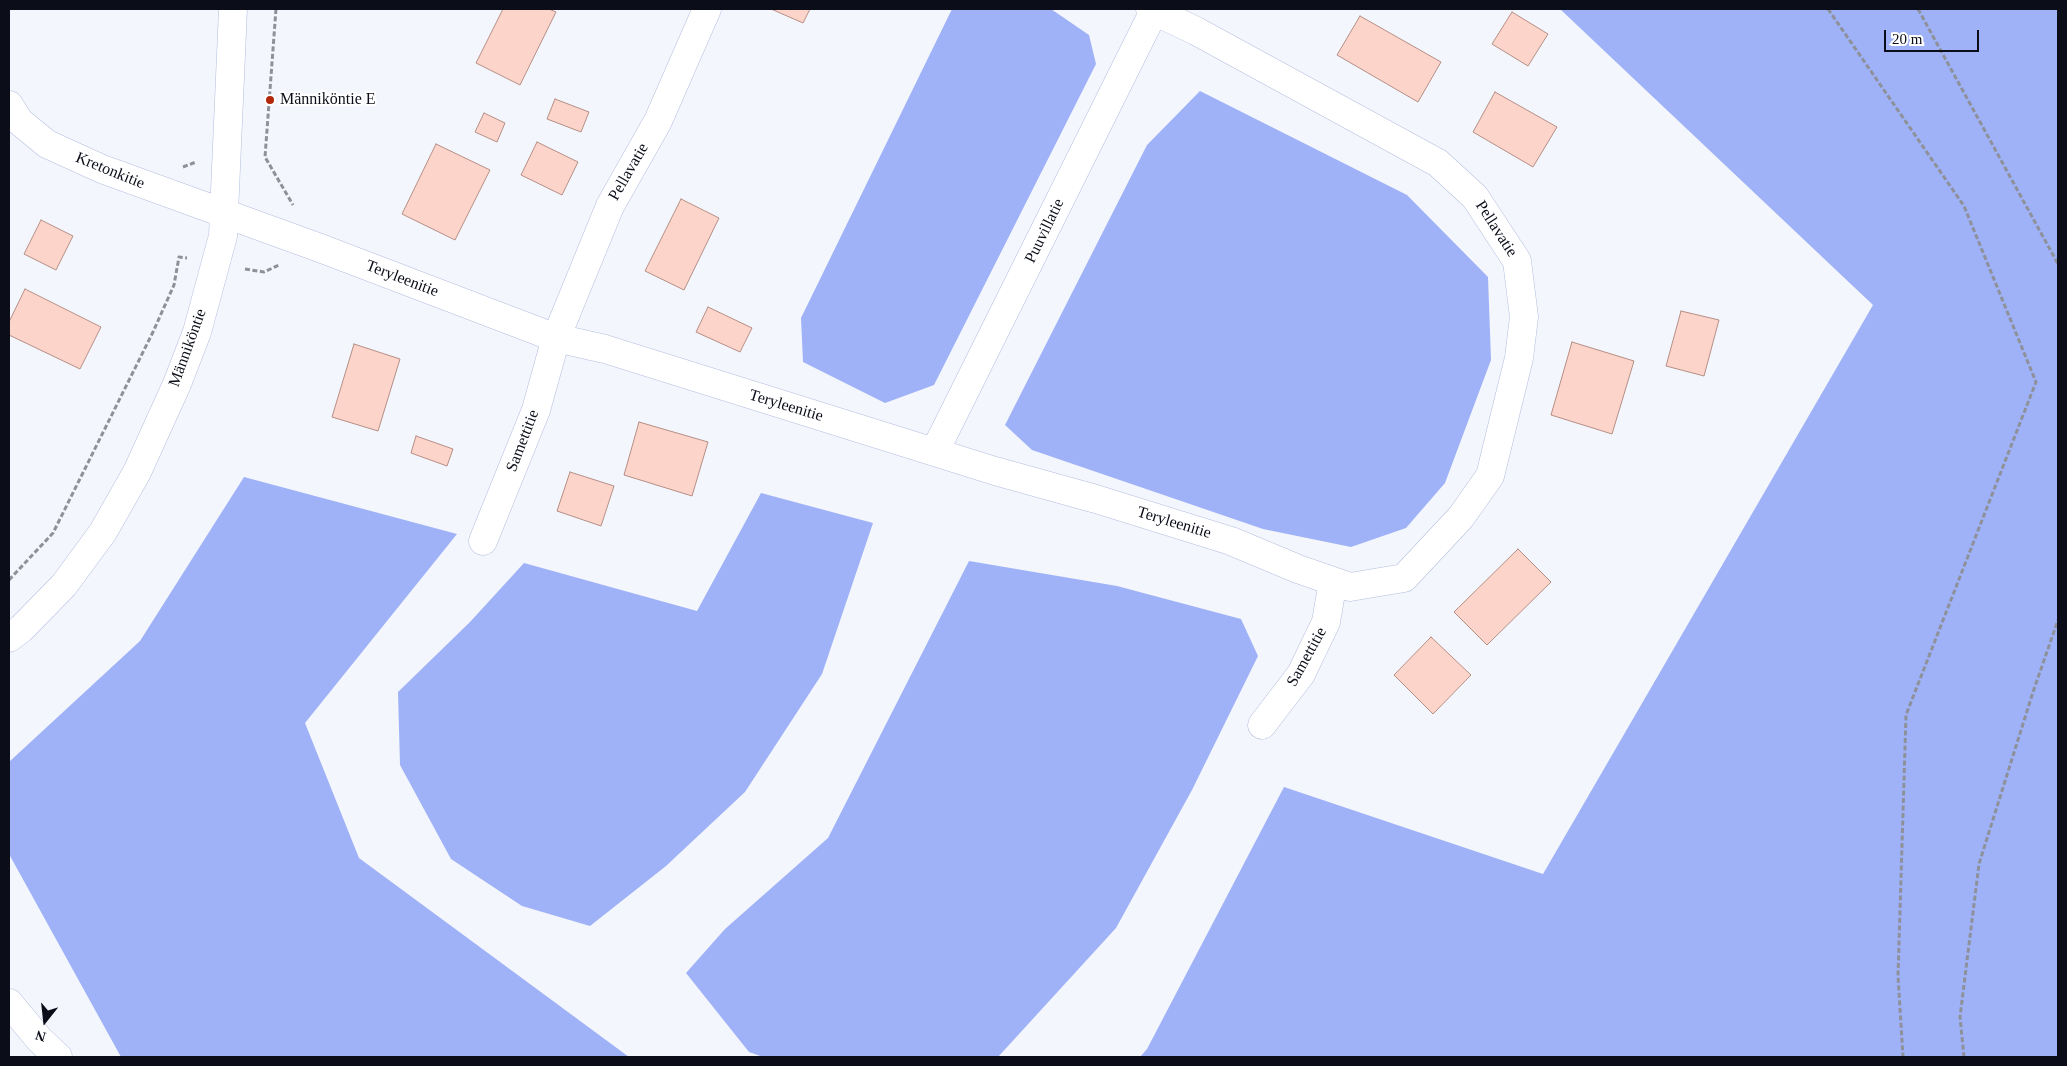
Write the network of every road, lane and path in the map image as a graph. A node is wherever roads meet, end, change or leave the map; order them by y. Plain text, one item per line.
1 (233, 9) edge
2 (707, 9) edge
3 (1828, 9) edge
4 (1918, 9) edge
5 (1152, 10) edge
6 (9, 106) edge
7 (225, 214) junction
8 (2058, 264) edge
9 (556, 338) junction
10 (935, 451) junction
11 (483, 541) dead end
12 (1342, 584) junction
13 (2058, 620) edge
14 (9, 638) edge
15 (1262, 725) dead end
16 (9, 1003) edge
17 (58, 1057) edge
18 (1903, 1057) edge
19 (1964, 1057) edge

1 - 7 street, Männiköntie
2 - 9 street, Pellavatie
3 - 18 path
4 - 8 path
5 - 10 street, Puuvillatie
5 - 12 street, Pellavatie
6 - 7 street, Kretonkitie
7 - 9 street, Teryleenitie
7 - 14 street, Männiköntie
9 - 10 street, Teryleenitie
9 - 11 street, Samettitie
10 - 12 street, Teryleenitie
12 - 15 street, Samettitie
13 - 19 path
16 - 17 street

